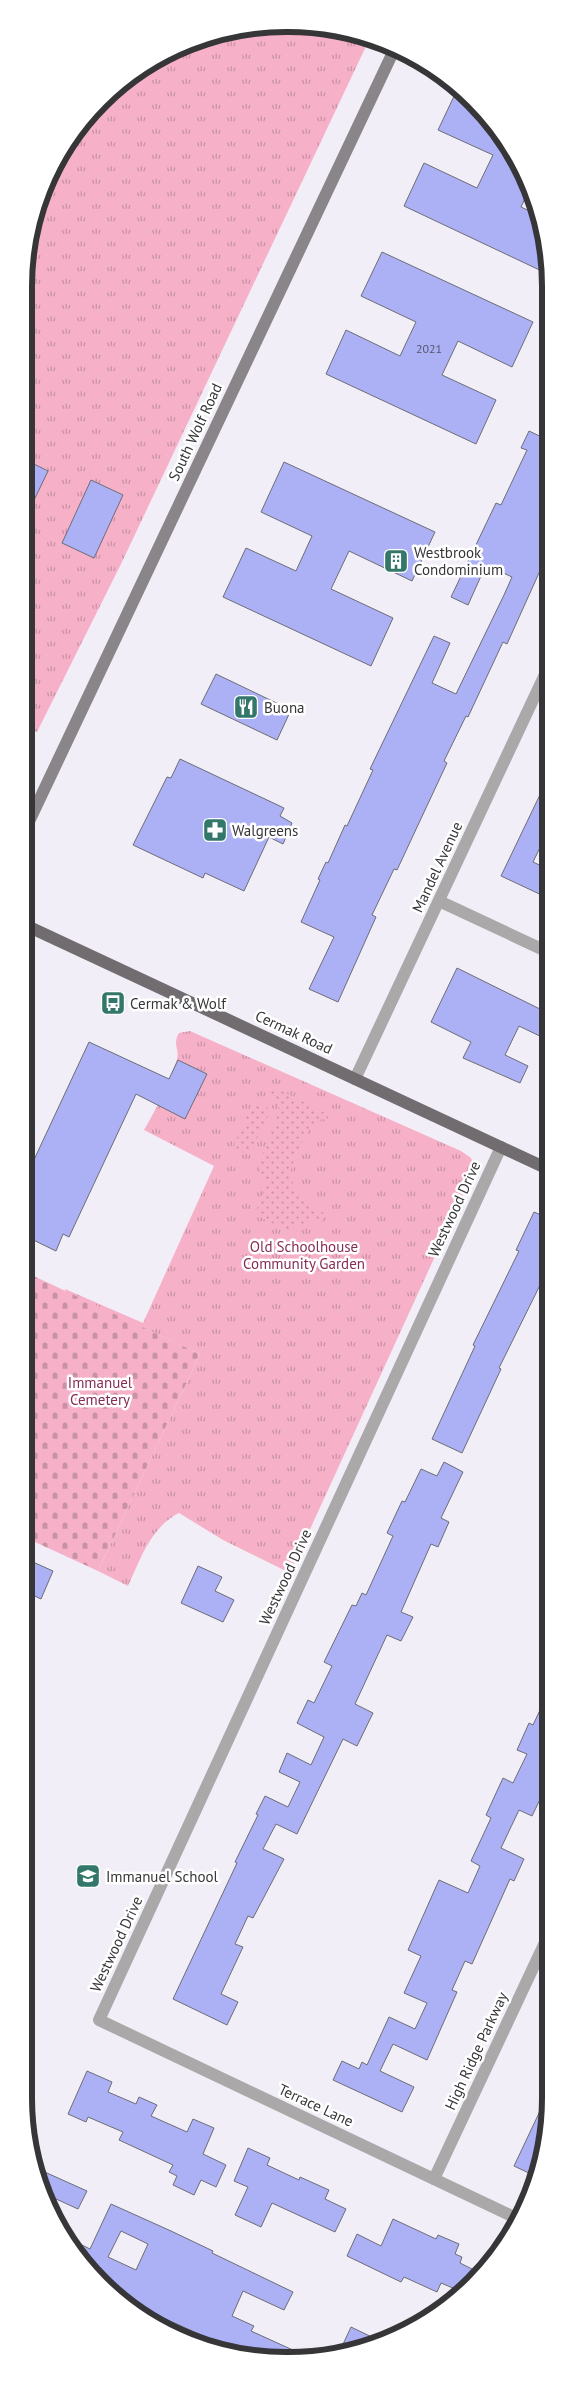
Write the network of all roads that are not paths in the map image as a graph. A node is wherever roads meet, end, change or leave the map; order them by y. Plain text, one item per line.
1 (392, 55) edge
2 (542, 681) edge
3 (32, 815) edge
4 (440, 902) junction
5 (32, 928) edge
6 (542, 949) edge
7 (355, 1079) junction
8 (501, 1147) junction
9 (542, 1166) edge
10 (542, 1949) edge
11 (99, 2020) joint
12 (434, 2179) junction
13 (512, 2216) edge

1 - 3 main road, South Wolf Road
2 - 4 street, Mandel Avenue
4 - 6 street
4 - 7 street, Mandel Avenue
5 - 7 main road, Cermak Road
7 - 8 main road, Cermak Road
8 - 9 main road, Cermak Road
8 - 11 street, Westwood Drive
10 - 12 street, High Ridge Parkway
11 - 12 street, Terrace Lane
12 - 13 street, Terrace Lane

